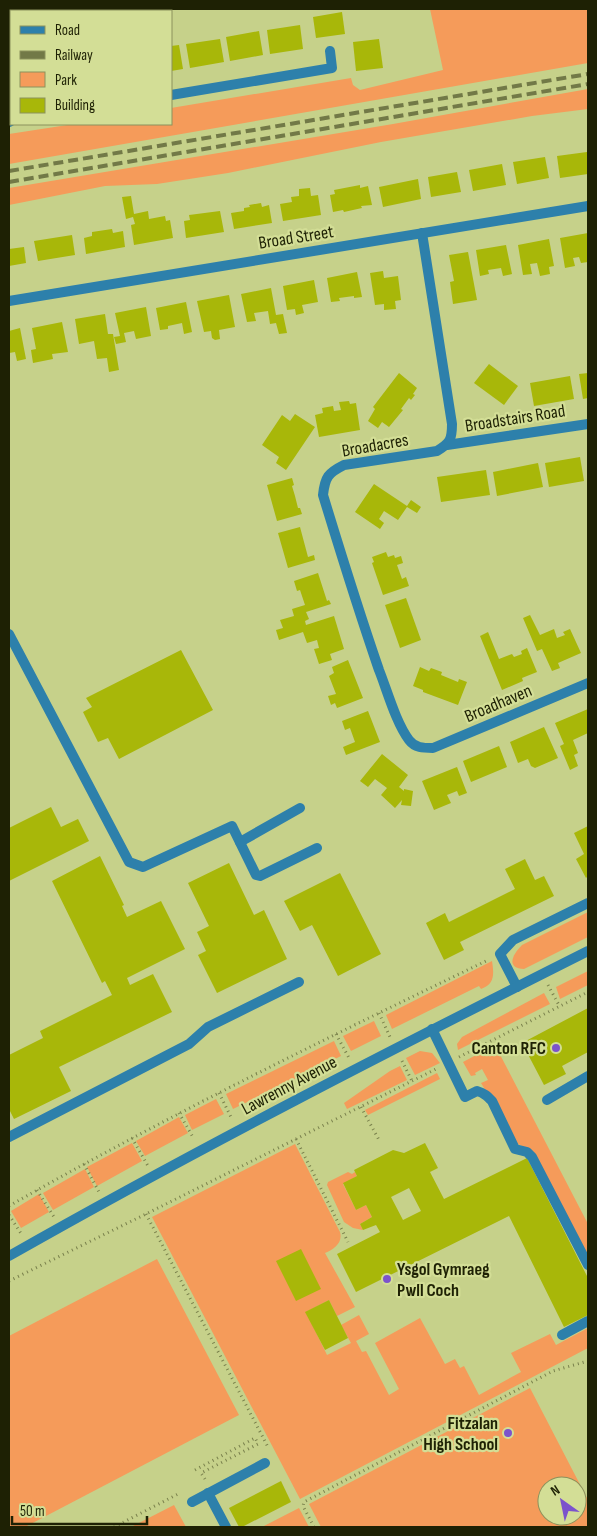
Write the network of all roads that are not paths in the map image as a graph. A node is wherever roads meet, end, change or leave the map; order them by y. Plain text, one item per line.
1 (330, 51) dead end
2 (172, 95) edge
3 (588, 206) edge
4 (422, 233) junction
5 (9, 301) edge
6 (588, 424) edge
7 (447, 445) junction
8 (9, 634) edge
9 (588, 683) edge
10 (419, 748) joint
11 (300, 808) dead end
12 (240, 842) junction
13 (317, 848) dead end
14 (588, 903) edge
15 (588, 951) edge
16 (299, 982) dead end
17 (518, 987) junction
18 (432, 1030) junction
19 (588, 1076) edge
20 (547, 1100) dead end
21 (9, 1136) edge
22 (9, 1256) edge
23 (588, 1265) edge
24 (588, 1322) edge
25 (562, 1335) dead end
26 (265, 1463) dead end
27 (208, 1493) junction
28 (192, 1502) dead end
29 (226, 1527) edge

1 - 2 street
3 - 4 street, Broad Street
4 - 5 street, Broad Street
4 - 7 street
6 - 7 street, Broadstairs Road
7 - 10 street, Broadacres
8 - 12 street
9 - 10 street, Broadhaven
11 - 12 street
12 - 13 street
14 - 17 street
15 - 17 street, Lawrenny Avenue
16 - 21 street
17 - 18 street, Lawrenny Avenue
18 - 22 street, Lawrenny Avenue
18 - 23 street
19 - 20 street
24 - 25 street
26 - 27 street
27 - 28 street
27 - 29 street

